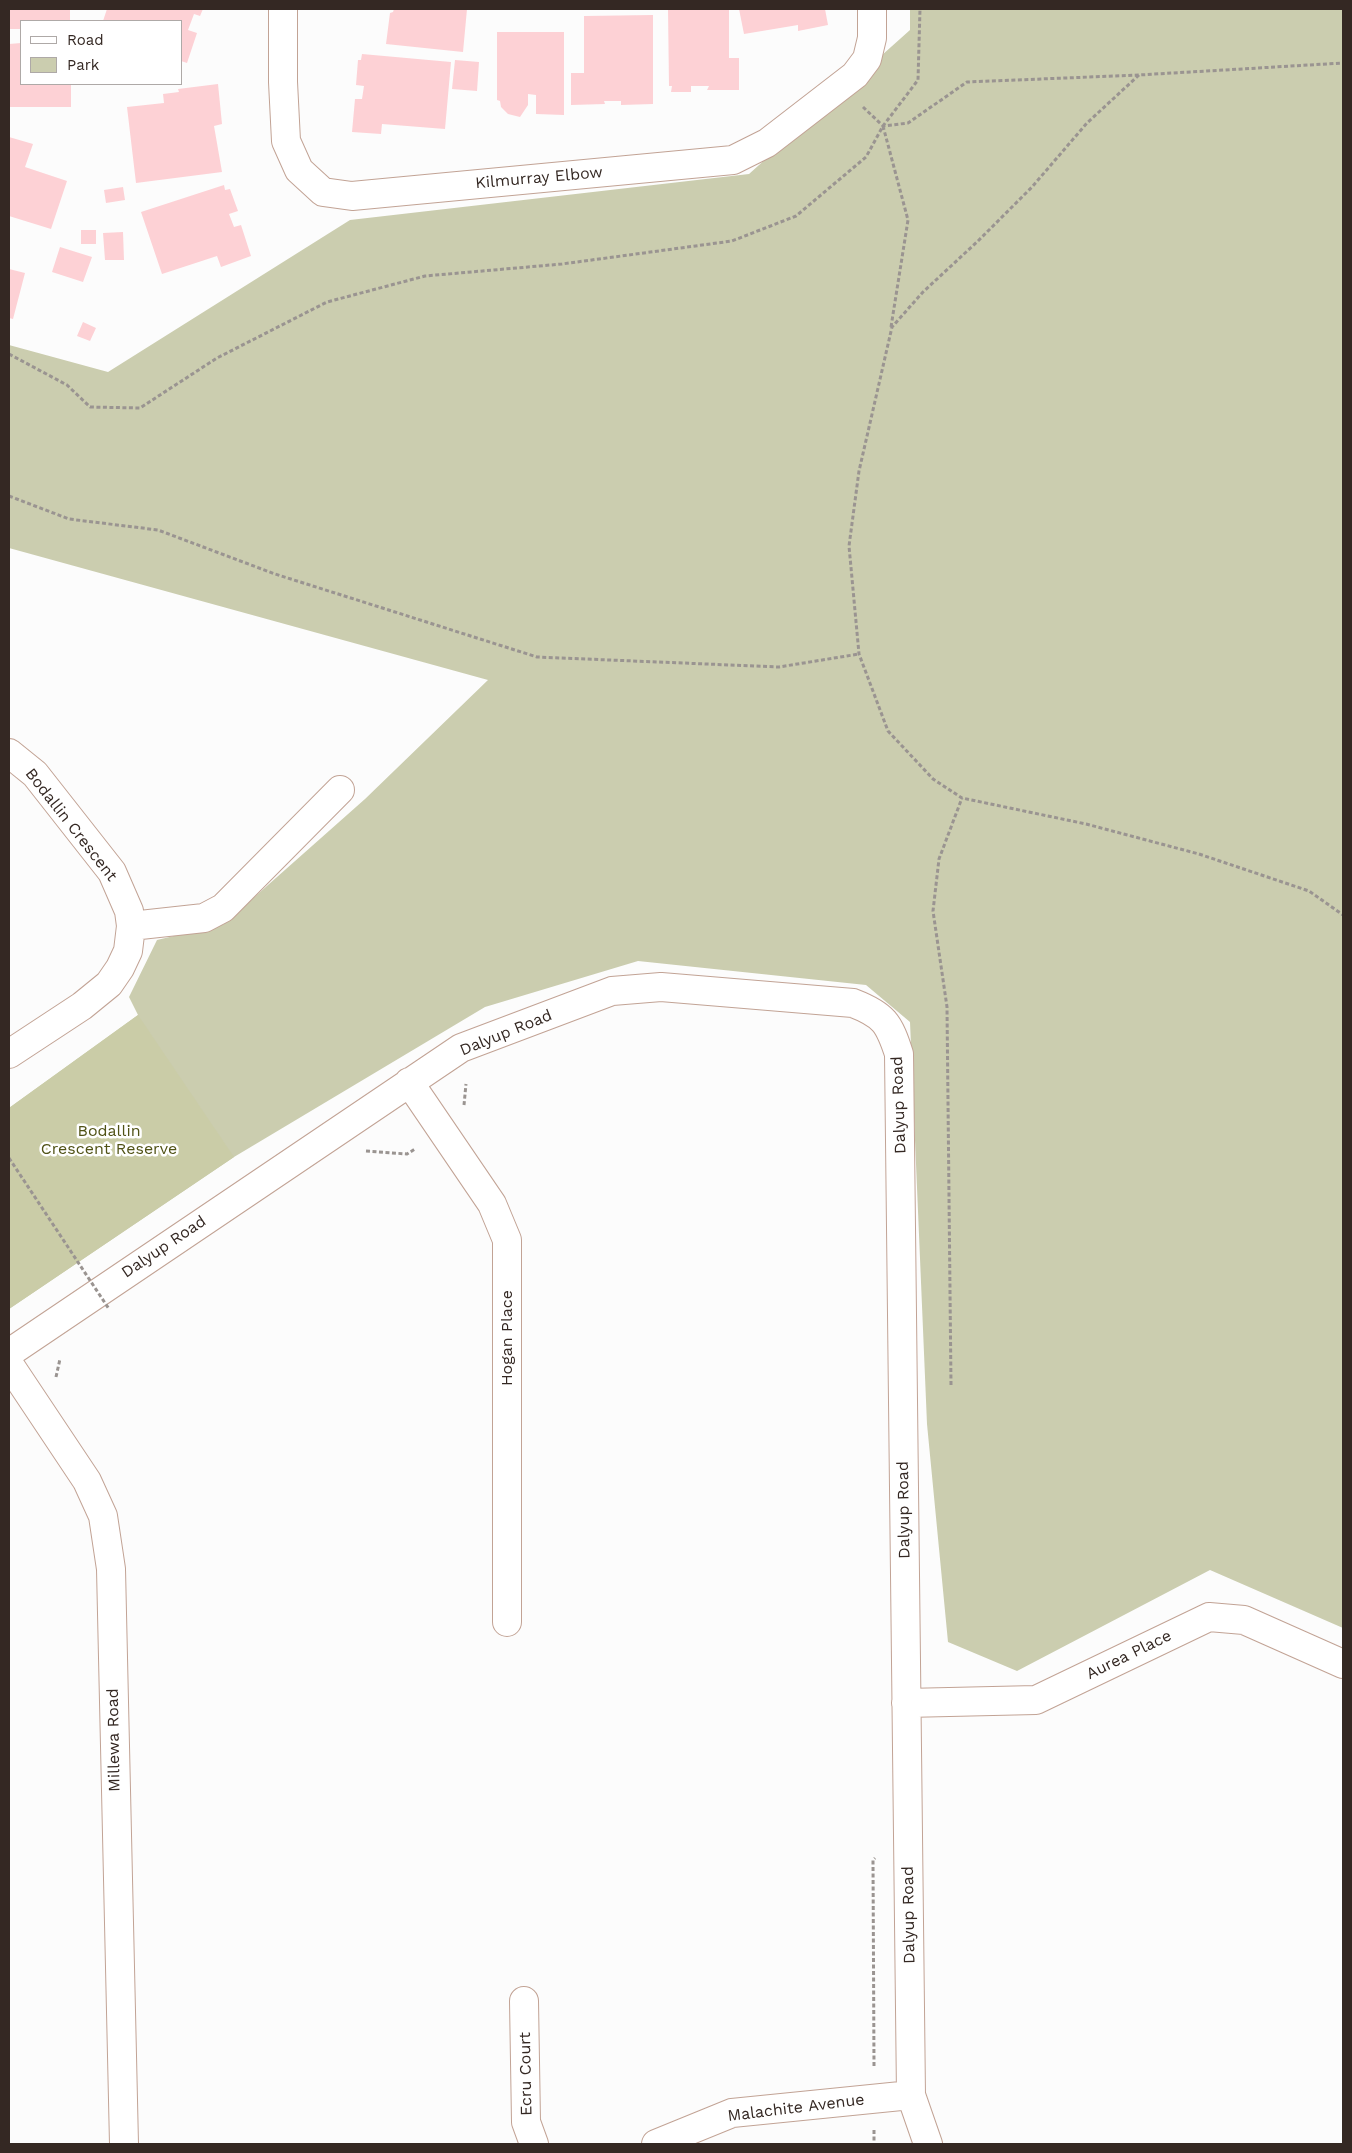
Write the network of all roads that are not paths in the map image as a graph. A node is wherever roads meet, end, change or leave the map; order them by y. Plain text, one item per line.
1 (283, 9) edge
2 (872, 9) edge
3 (9, 753) edge
4 (340, 790) dead end
5 (131, 926) junction
6 (9, 1054) edge
7 (409, 1082) junction
8 (9, 1353) edge
9 (9, 1364) edge
10 (507, 1622) dead end
11 (1343, 1664) edge
12 (906, 1703) junction
13 (524, 2002) dead end
14 (911, 2094) junction
15 (124, 2144) edge
16 (534, 2144) edge
17 (656, 2144) edge
18 (928, 2144) edge

1 - 2 street, Kilmurray Elbow
3 - 5 street, Bodallin Crescent
4 - 5 street
5 - 6 street, Bodallin Crescent
7 - 8 street, Dalyup Road
7 - 10 street, Hogan Place
7 - 12 street, Dalyup Road
9 - 15 street, Millewa Road
11 - 12 street, Aurea Place
12 - 14 street, Dalyup Road
13 - 16 street, Ecru Court
14 - 17 street, Malachite Avenue
14 - 18 street, Dalyup Road

